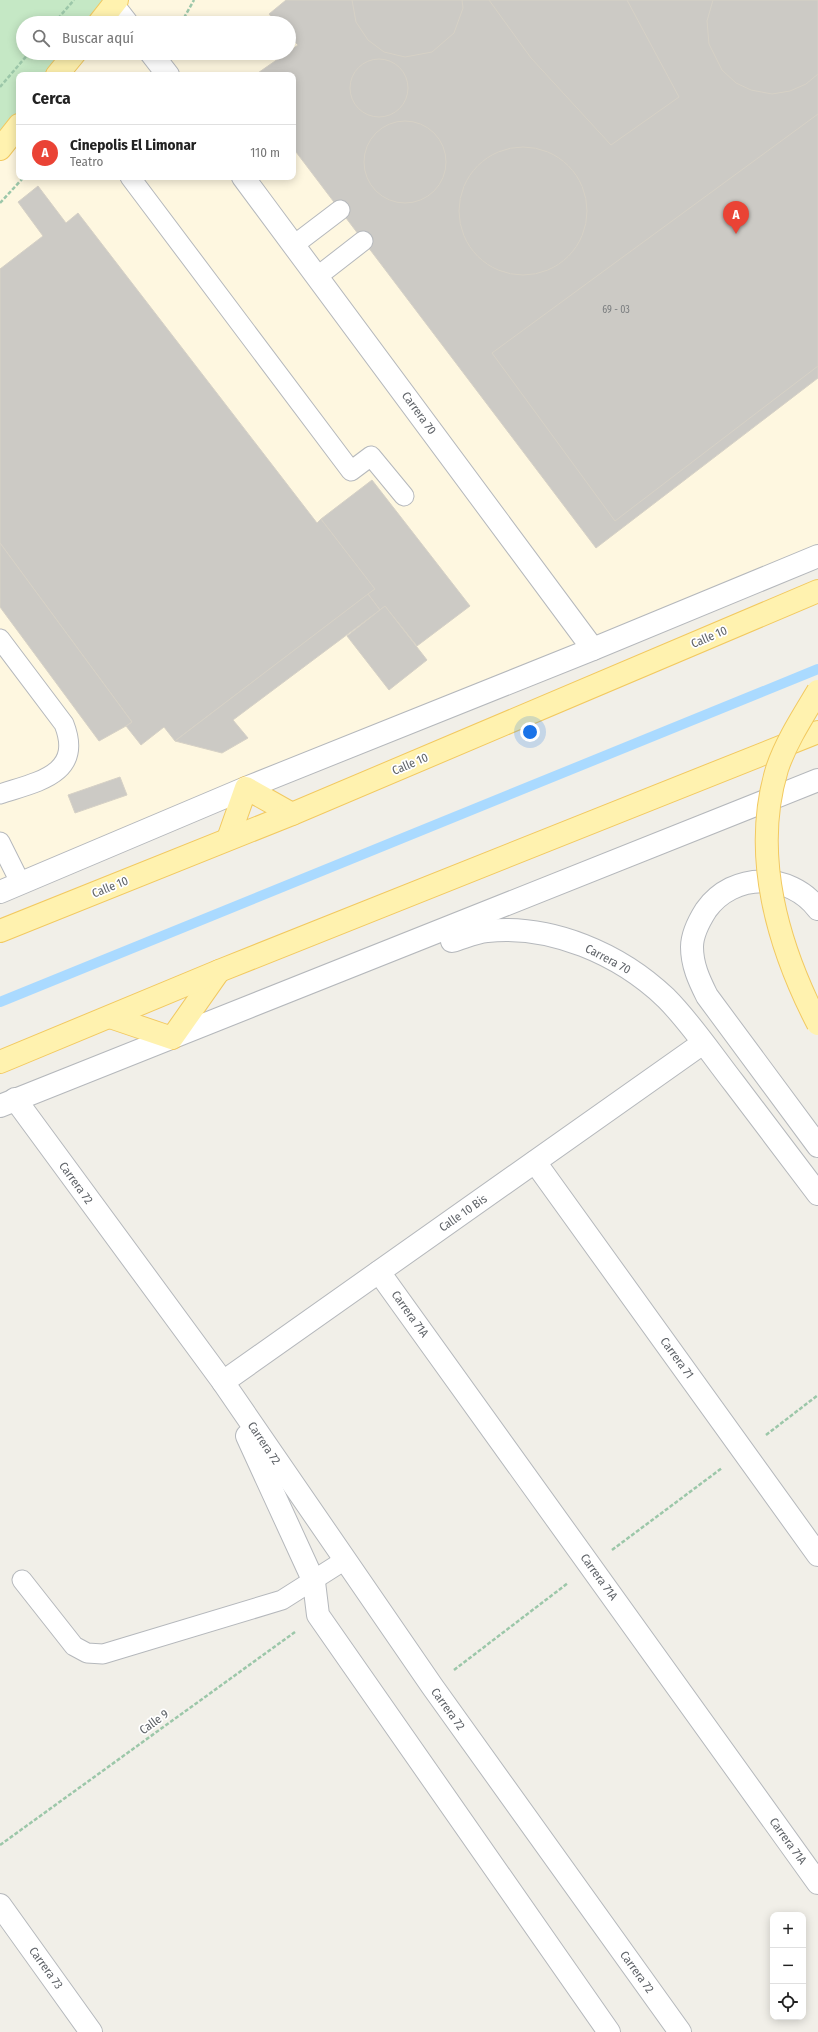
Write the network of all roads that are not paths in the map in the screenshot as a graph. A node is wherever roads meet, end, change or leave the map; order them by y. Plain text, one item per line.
1 (115, 3) edge
2 (105, 16) edge
3 (123, 16) edge
4 (69, 60) edge
5 (156, 60) edge
6 (59, 72) edge
7 (166, 72) edge
8 (16, 128) edge
9 (0, 149) edge
10 (132, 180) edge
11 (245, 180) edge
12 (340, 210) dead end
13 (363, 241) dead end
14 (294, 245) junction
15 (318, 276) junction
16 (404, 496) dead end
17 (818, 556) edge
18 (818, 591) edge
19 (0, 639) edge
20 (593, 649) junction
21 (818, 691) edge
22 (818, 732) edge
23 (818, 780) edge
24 (246, 788) junction
25 (0, 794) edge
26 (292, 814) junction
27 (228, 840) junction
28 (0, 842) edge
29 (22, 884) junction
30 (0, 892) edge
31 (818, 909) edge
32 (0, 931) edge
33 (219, 971) junction
34 (304, 987) junction
35 (110, 1017) junction
36 (818, 1024) edge
37 (172, 1038) junction
38 (703, 1043) junction
39 (0, 1062) edge
40 (7, 1103) edge
41 (818, 1146) edge
42 (535, 1162) junction
43 (818, 1194) edge
44 (379, 1272) junction
45 (223, 1382) junction
46 (818, 1554) edge
47 (345, 1560) junction
48 (22, 1580) dead end
49 (314, 1582) junction
50 (818, 1883) edge
51 (0, 1905) edge
52 (91, 2032) edge
53 (609, 2032) edge
54 (680, 2032) edge

1 - 2 main road
1 - 3 street
4 - 6 main road
5 - 7 street
8 - 9 main road
10 - 16 lane
11 - 14 street, Carrera 70
12 - 14 lane
13 - 15 lane
14 - 15 street, Carrera 70
15 - 20 street, Carrera 70
17 - 20 street
18 - 26 main road, Calle 10
19 - 25 lane
20 - 24 street
21 - 36 main road, bridge
22 - 33 main road
23 - 34 street
24 - 26 main road
24 - 27 main road
24 - 29 street
26 - 27 main road, Calle 10
27 - 32 main road, Calle 10
28 - 29 lane
29 - 30 street
31 - 41 street
33 - 35 main road
33 - 37 main road
34 - 37 street
34 - 38 street, Carrera 70
35 - 37 main road
35 - 39 main road
37 - 40 street
38 - 42 street, Calle 10 Bis
38 - 43 street, Carrera 70
40 - 45 street, Carrera 72
42 - 44 street, Calle 10 Bis
42 - 46 street, Carrera 71
44 - 45 street, Calle 10 Bis
44 - 50 street, Carrera 71A
45 - 47 street, Carrera 72
45 - 49 street, Carrera 72
47 - 49 lane
47 - 54 street, Carrera 72
48 - 49 lane
49 - 53 street, Carrera 72
51 - 52 street, Carrera 73

